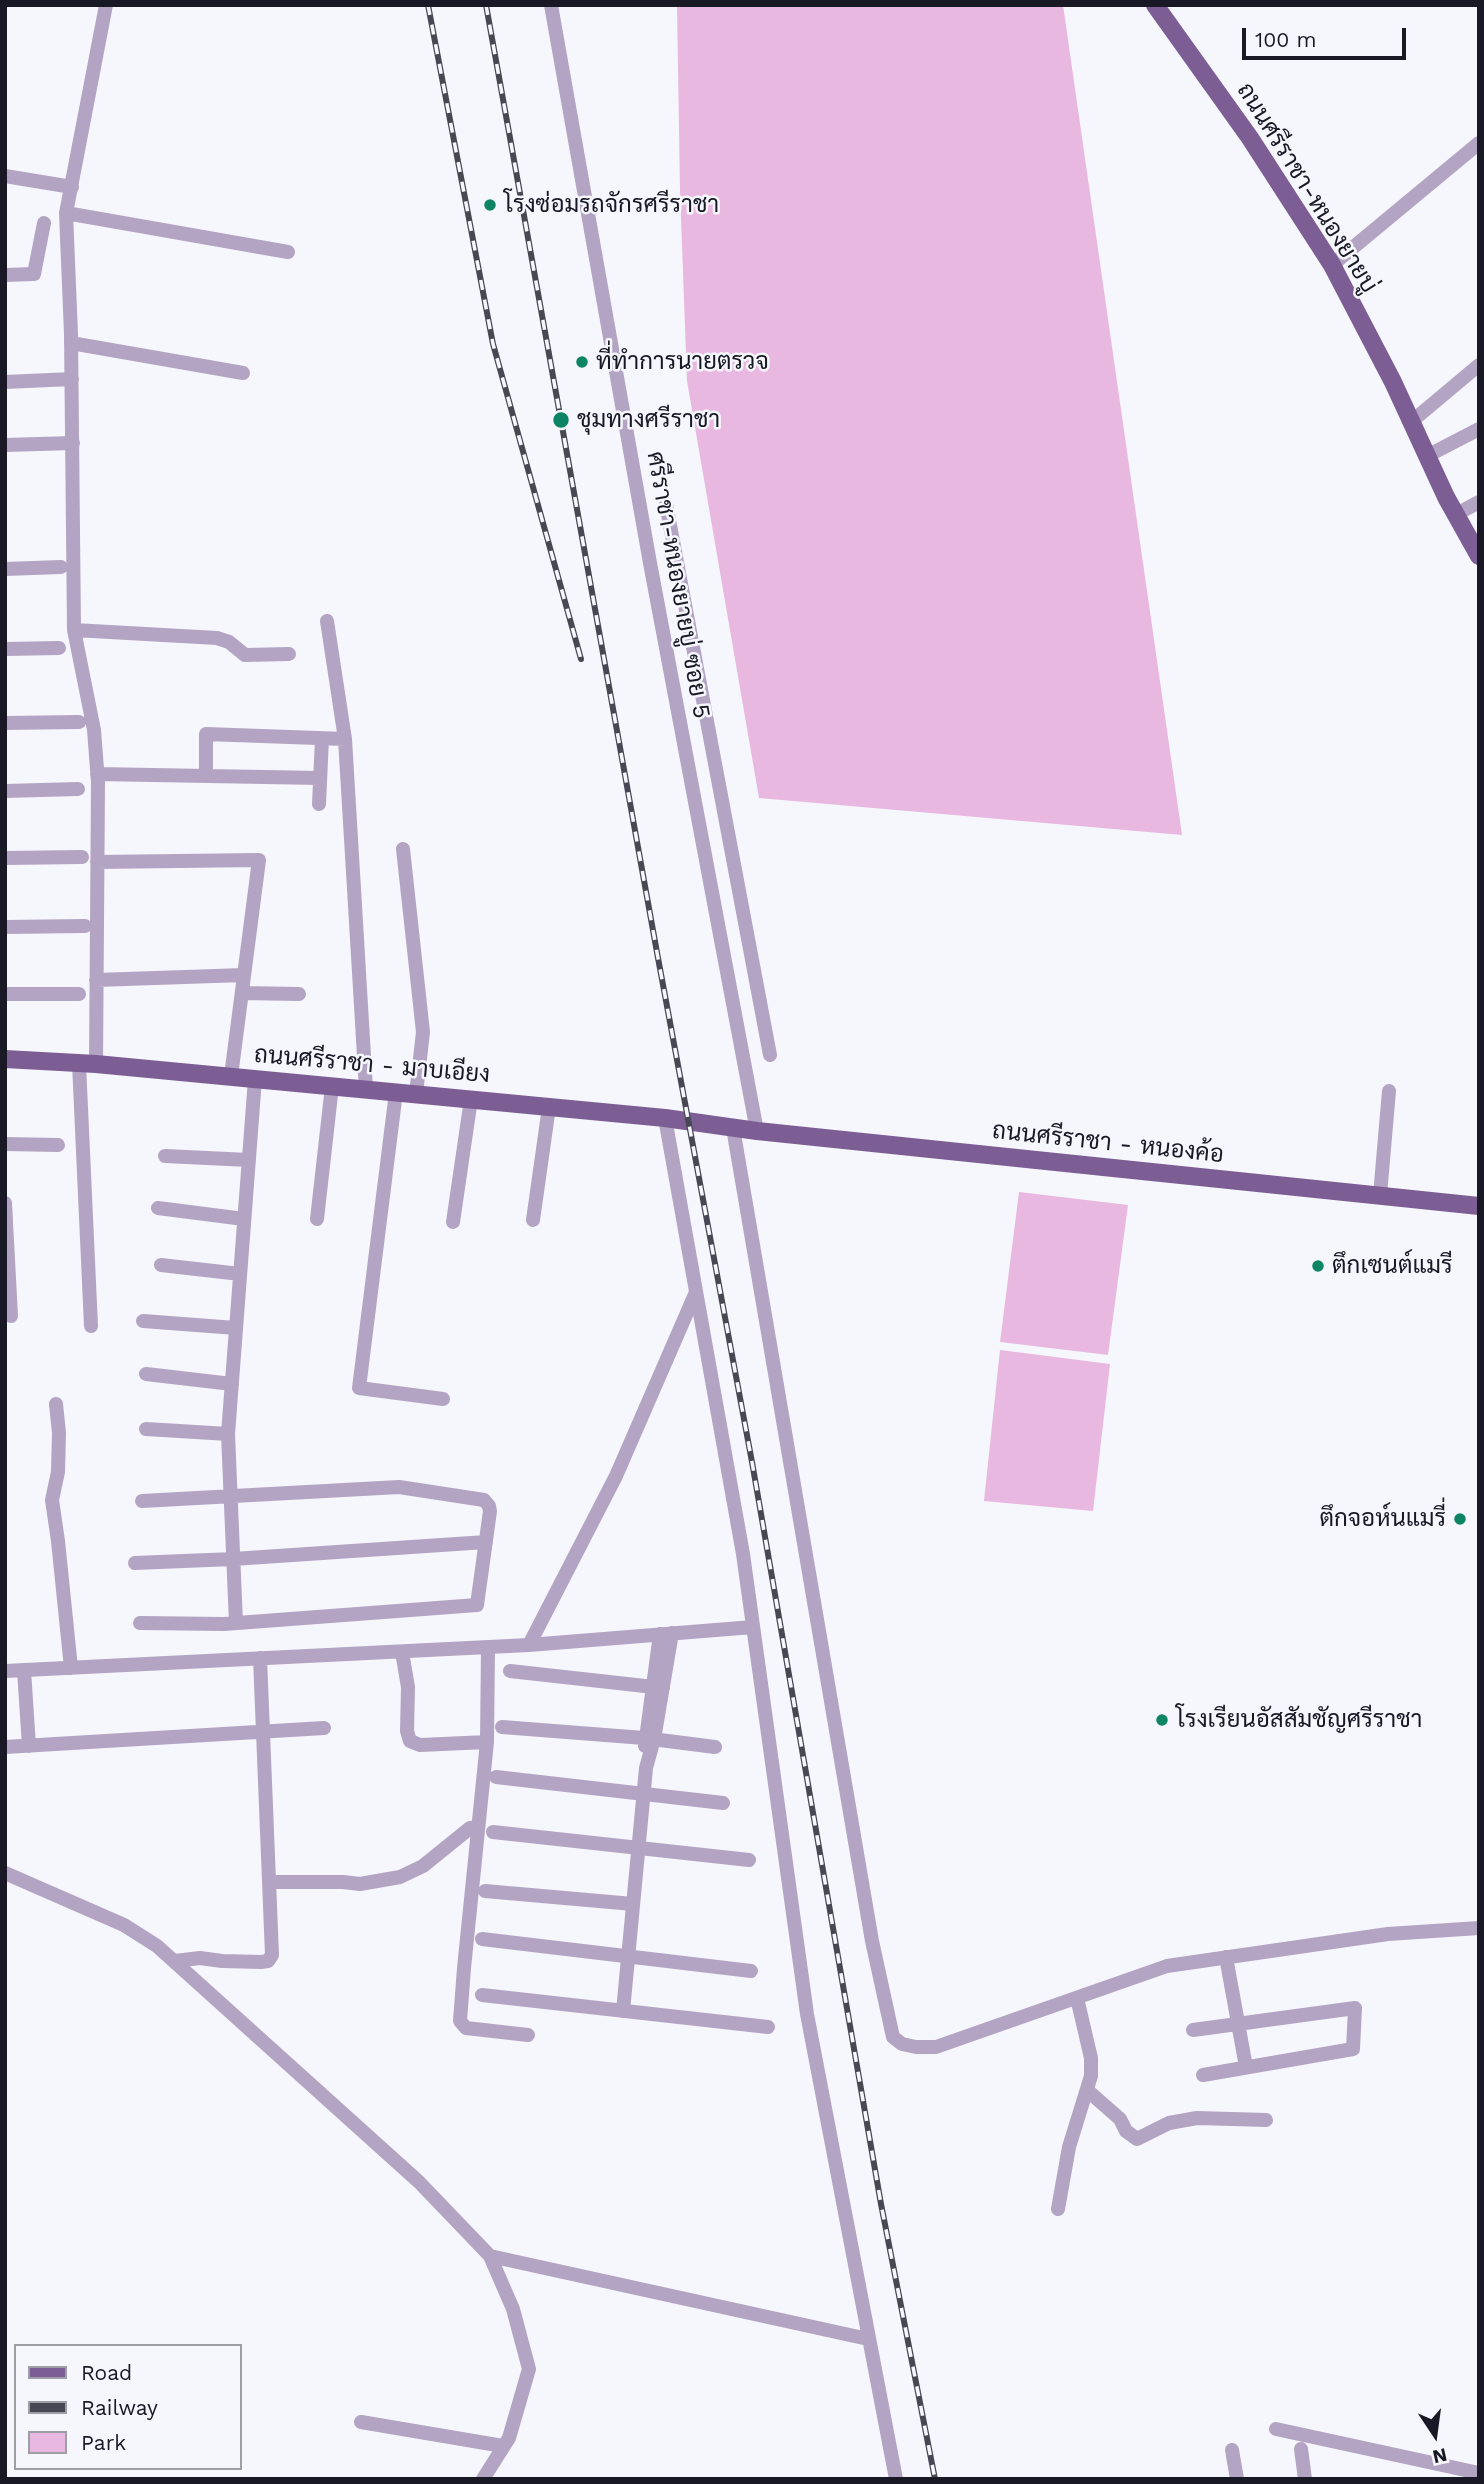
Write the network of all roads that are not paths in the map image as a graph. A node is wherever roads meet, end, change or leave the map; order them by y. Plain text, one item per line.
1 (106, 5) edge
2 (551, 5) edge
3 (1155, 5) edge
4 (1479, 143) edge
5 (5, 176) edge
6 (72, 187) junction
7 (66, 213) junction
8 (44, 223) dead end
9 (288, 252) dead end
10 (1332, 265) junction
11 (5, 275) edge
12 (71, 343) junction
13 (1479, 365) edge
14 (243, 373) dead end
15 (72, 379) junction
16 (5, 382) edge
17 (1411, 422) junction
18 (1479, 429) edge
19 (72, 443) junction
20 (5, 445) edge
21 (1427, 457) junction
22 (1479, 502) edge
23 (666, 504) dead end
24 (1455, 515) junction
25 (1479, 556) edge
26 (61, 567) dead end
27 (5, 569) edge
28 (327, 621) dead end
29 (74, 630) junction
30 (59, 648) dead end
31 (5, 649) edge
32 (289, 654) dead end
33 (79, 722) dead end
34 (5, 723) edge
35 (322, 738) junction
36 (345, 739) junction
37 (97, 774) junction
38 (206, 776) junction
39 (320, 778) junction
40 (78, 789) dead end
41 (5, 791) edge
42 (319, 804) dead end
43 (404, 849) dead end
44 (82, 857) dead end
45 (5, 858) edge
46 (97, 862) junction
47 (736, 881) junction
48 (710, 885) junction
49 (85, 926) dead end
50 (5, 927) edge
51 (244, 975) junction
52 (96, 979) junction
53 (242, 993) junction
54 (5, 994) edge
55 (79, 994) dead end
56 (299, 994) dead end
57 (770, 1055) dead end
58 (5, 1059) edge
59 (87, 1064) junction
60 (231, 1076) junction
61 (255, 1079) junction
62 (332, 1086) junction
63 (366, 1089) junction
64 (1389, 1091) dead end
65 (397, 1092) junction
66 (416, 1094) junction
67 (471, 1099) junction
68 (549, 1107) junction
69 (665, 1118) junction
70 (733, 1128) junction
71 (757, 1131) junction
72 (5, 1144) edge
73 (58, 1145) dead end
74 (165, 1156) dead end
75 (249, 1160) junction
76 (1380, 1195) junction
77 (5, 1203) edge
78 (1479, 1206) edge
79 (158, 1208) dead end
80 (244, 1219) junction
81 (317, 1219) dead end
82 (533, 1220) dead end
83 (453, 1222) dead end
84 (161, 1265) dead end
85 (240, 1274) junction
86 (696, 1292) junction
87 (10, 1316) dead end
88 (143, 1321) dead end
89 (91, 1326) dead end
90 (236, 1328) junction
91 (146, 1374) dead end
92 (232, 1384) junction
93 (443, 1399) dead end
94 (56, 1404) dead end
95 (146, 1429) dead end
96 (228, 1434) junction
97 (231, 1497) junction
98 (142, 1501) dead end
99 (486, 1542) junction
100 (233, 1559) junction
101 (135, 1563) dead end
102 (140, 1623) dead end
103 (236, 1623) junction
104 (753, 1627) junction
105 (666, 1634) junction
106 (529, 1645) junction
107 (488, 1647) junction
108 (402, 1652) junction
109 (260, 1658) junction
110 (71, 1668) junction
111 (24, 1670) junction
112 (5, 1671) edge
113 (510, 1671) dead end
114 (657, 1687) junction
115 (502, 1727) dead end
116 (324, 1728) dead end
117 (263, 1732) junction
118 (649, 1739) junction
119 (487, 1742) junction
120 (29, 1746) junction
121 (5, 1747) edge
122 (715, 1747) dead end
123 (496, 1777) dead end
124 (644, 1794) junction
125 (723, 1803) dead end
126 (478, 1827) junction
127 (494, 1832) dead end
128 (638, 1848) junction
129 (749, 1860) dead end
130 (5, 1873) edge
131 (269, 1882) junction
132 (485, 1891) dead end
133 (633, 1903) junction
134 (1479, 1927) edge
135 (482, 1939) dead end
136 (628, 1955) junction
137 (1226, 1957) junction
138 (175, 1961) junction
139 (751, 1970) dead end
140 (482, 1995) dead end
141 (1077, 1998) junction
142 (623, 2011) junction
143 (1238, 2023) junction
144 (768, 2027) dead end
145 (1193, 2030) dead end
146 (528, 2035) dead end
147 (1246, 2067) junction
148 (1203, 2075) dead end
149 (1087, 2090) junction
150 (1266, 2120) dead end
151 (1058, 2209) dead end
152 (490, 2256) junction
153 (868, 2339) junction
154 (361, 2422) dead end
155 (1276, 2429) dead end
156 (503, 2446) junction
157 (1301, 2449) dead end
158 (1231, 2450) dead end
159 (1479, 2473) edge
160 (483, 2479) edge
161 (896, 2479) edge
162 (1237, 2479) edge
163 (1305, 2479) edge

1 - 6 street
2 - 48 street, ศรีราชา-หนองยายบู่ ซอย 5
3 - 10 main road, ถนนศรีราชา-หนองยายบู่
4 - 10 street
5 - 6 street
6 - 7 street
7 - 9 street
7 - 12 street
8 - 11 street
10 - 17 main road, ถนนศรีราชา-หนองยายบู่
12 - 14 street
12 - 15 street
13 - 17 street
15 - 16 street
15 - 19 street
17 - 21 main road, ถนนศรีราชา-หนองยายบู่
18 - 21 street
19 - 20 street
19 - 29 street
21 - 24 main road, ถนนศรีราชา-หนองยายบู่
22 - 24 street
23 - 47 street
24 - 25 main road, ถนนศรีราชา-หนองยายบู่
26 - 27 street
28 - 36 street
29 - 32 street
29 - 37 street
30 - 31 street
33 - 34 street
35 - 36 street
35 - 38 street
35 - 39 street
36 - 63 street
37 - 38 street
37 - 46 street
38 - 39 street
39 - 42 street
40 - 41 street
43 - 66 street
44 - 45 street
46 - 51 street
46 - 52 street
47 - 48 street
47 - 57 street
48 - 71 street, ศรีราชา-หนองยายบู่ ซอย 5
49 - 50 street
51 - 52 street
51 - 53 street
52 - 59 street
53 - 56 street
53 - 60 street
54 - 55 street
58 - 59 main road, ถนนศรีราชา - มาบเอียง
59 - 60 main road, ถนนศรีราชา - มาบเอียง
59 - 89 street
60 - 61 main road, ถนนศรีราชา - มาบเอียง
61 - 62 main road, ถนนศรีราชา - มาบเอียง
61 - 75 street
62 - 63 main road, ถนนศรีราชา - มาบเอียง
62 - 81 street
63 - 65 main road, ถนนศรีราชา - มาบเอียง
64 - 76 street
65 - 66 main road, ถนนศรีราชา - มาบเอียง
65 - 93 street
66 - 67 main road, ถนนศรีราชา - มาบเอียง
67 - 68 main road, ถนนศรีราชา - มาบเอียง
67 - 83 street
68 - 69 main road, ถนนศรีราชา - มาบเอียง
68 - 82 street
69 - 70 main road, ถนนศรีราชา - มาบเอียง
69 - 86 street
70 - 71 main road, ถนนศรีราชา - หนองค้อ
70 - 141 street
71 - 76 main road, ถนนศรีราชา - หนองค้อ
72 - 73 street
74 - 75 street
75 - 80 street
76 - 78 main road, ถนนศรีราชา - หนองค้อ
77 - 87 street
79 - 80 street
80 - 85 street
84 - 85 street
85 - 90 street
86 - 104 street
86 - 106 street
88 - 90 street
90 - 92 street
91 - 92 street
92 - 96 street
94 - 110 street
95 - 96 street
96 - 97 street
97 - 98 street
97 - 99 street
97 - 100 street
99 - 100 street
99 - 103 street
100 - 101 street
100 - 103 street
102 - 103 street
104 - 105 street
104 - 153 street
105 - 106 street
105 - 114 street
106 - 107 street
107 - 108 street
107 - 119 street
108 - 109 street
108 - 119 street
109 - 110 street
109 - 117 street
110 - 111 street
111 - 112 street
111 - 120 street
113 - 114 street
114 - 118 street
115 - 118 street
116 - 117 street
117 - 120 street
117 - 131 street
118 - 122 street
118 - 124 street
119 - 126 street
120 - 121 street
123 - 124 street
124 - 125 street
124 - 128 street
126 - 131 street
126 - 146 street
127 - 128 street
128 - 129 street
128 - 133 street
130 - 138 street
131 - 138 street
132 - 133 street
133 - 136 street
134 - 137 street
135 - 136 street
136 - 139 street
136 - 142 street
137 - 141 street
137 - 143 street
138 - 152 street
140 - 142 street
141 - 149 street
142 - 144 street
143 - 145 street
143 - 147 street
143 - 147 street
147 - 148 street
149 - 150 street
149 - 151 street
152 - 153 street
152 - 156 street
153 - 161 street
154 - 156 street
155 - 159 street
156 - 160 street
157 - 163 street
158 - 162 street

